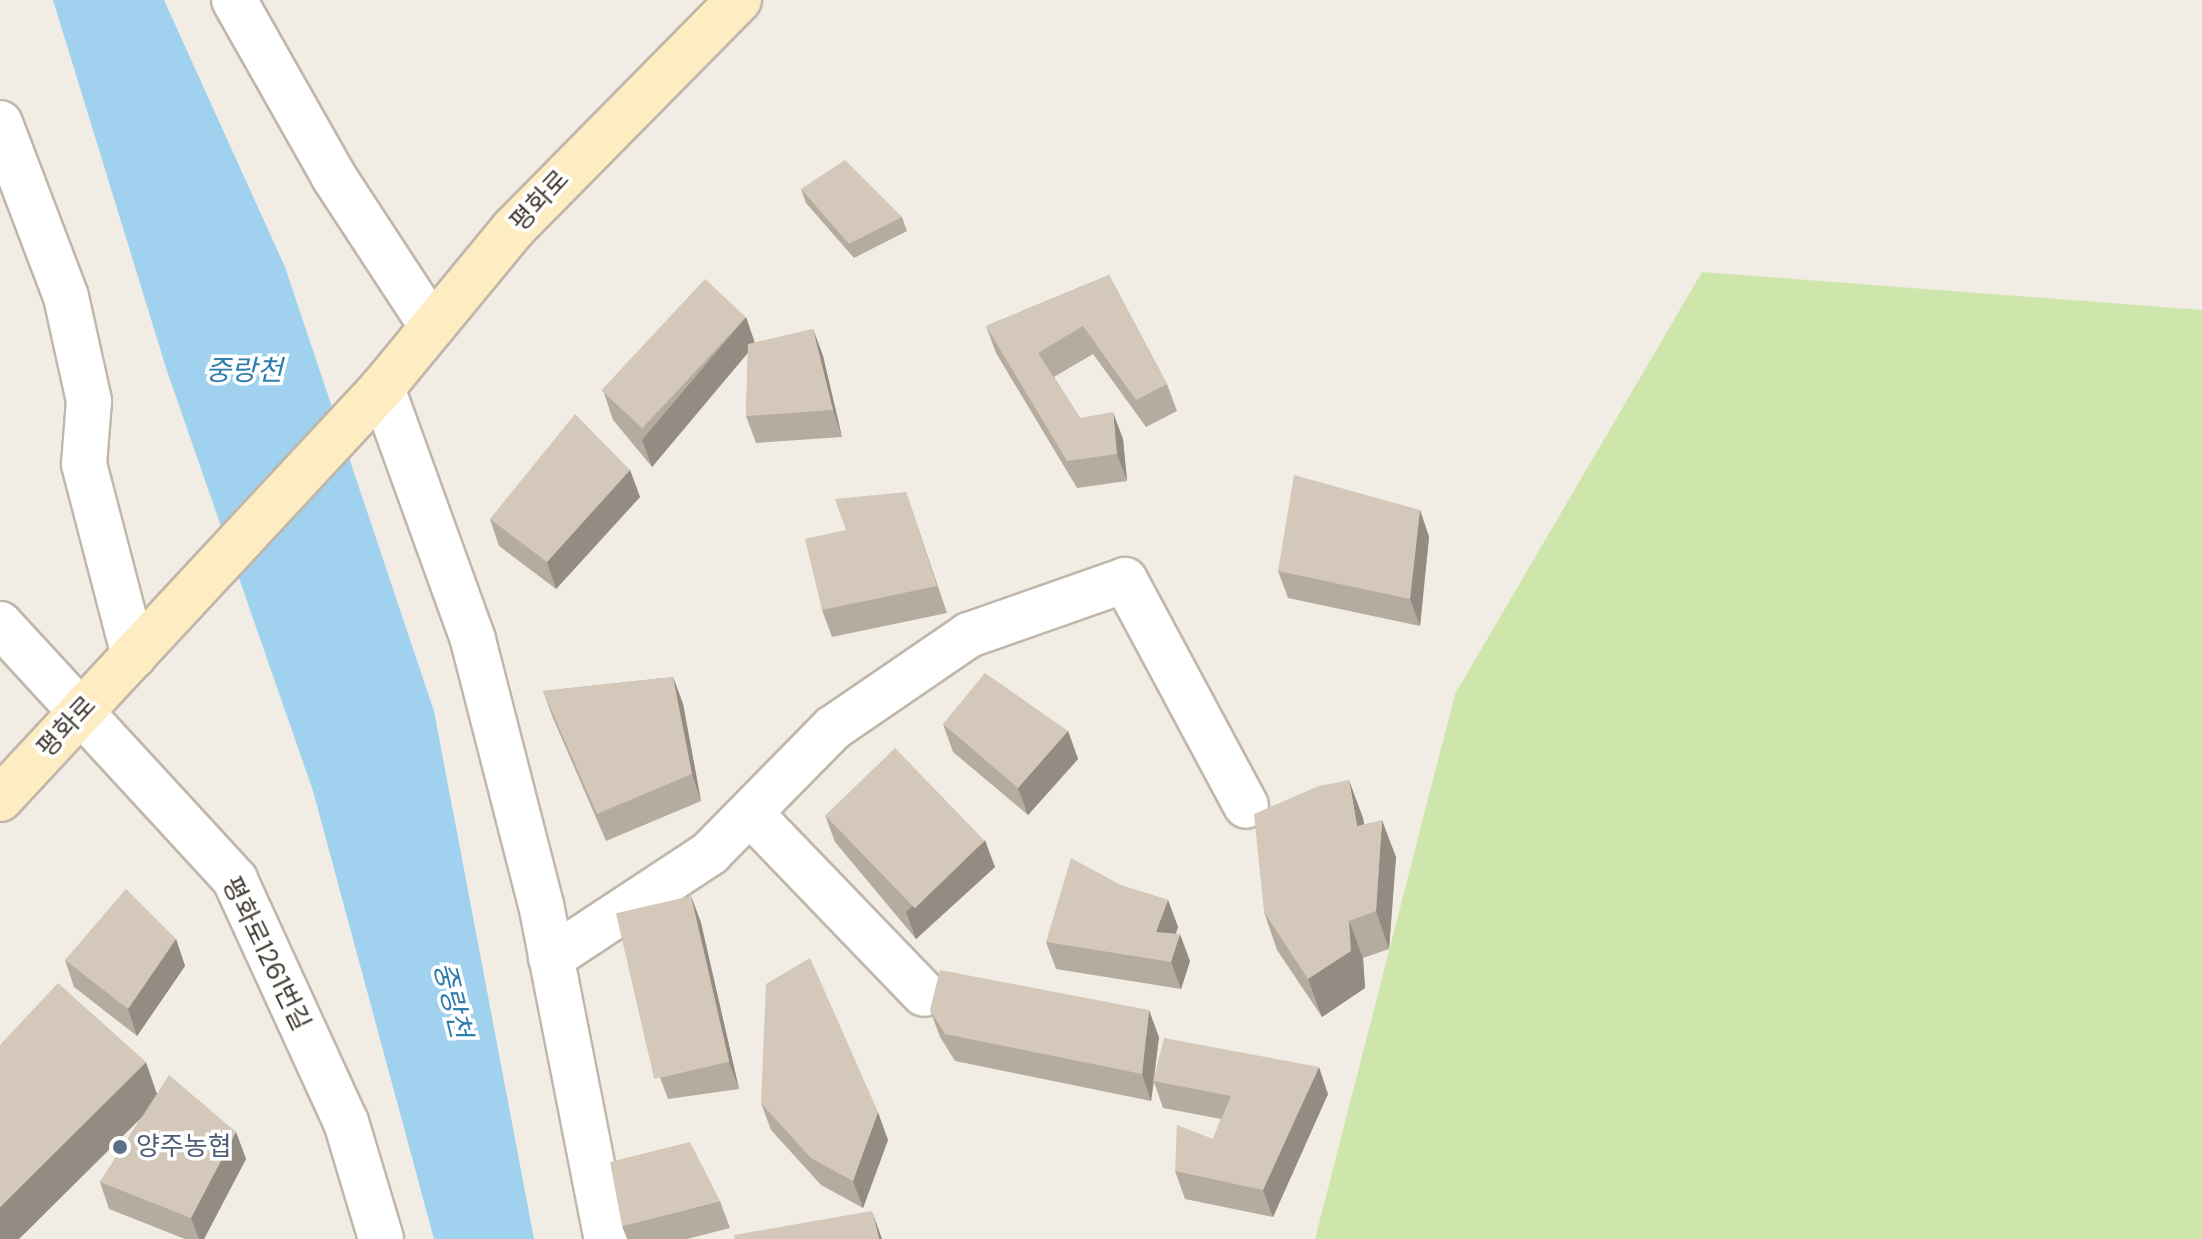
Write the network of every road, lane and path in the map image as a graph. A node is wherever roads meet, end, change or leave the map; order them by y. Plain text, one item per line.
1 (234, 0) edge
2 (739, 0) edge
3 (0, 123) edge
4 (432, 327) junction
5 (370, 402) junction
6 (0, 624) edge
7 (134, 656) junction
8 (83, 710) junction
9 (0, 799) edge
10 (1246, 806) dead end
11 (750, 813) junction
12 (551, 958) junction
13 (924, 994) dead end
14 (381, 1239) edge
15 (607, 1239) edge

1 - 4 street
2 - 4 main road, 평화로
3 - 7 street
4 - 5 main road, 평화로
5 - 7 main road, 평화로
5 - 12 street
6 - 8 street, 평화로1261번길
7 - 8 main road, 평화로
8 - 9 main road, 평화로
8 - 14 street, 평화로1261번길
10 - 11 street
11 - 12 street
11 - 13 street
12 - 15 street

